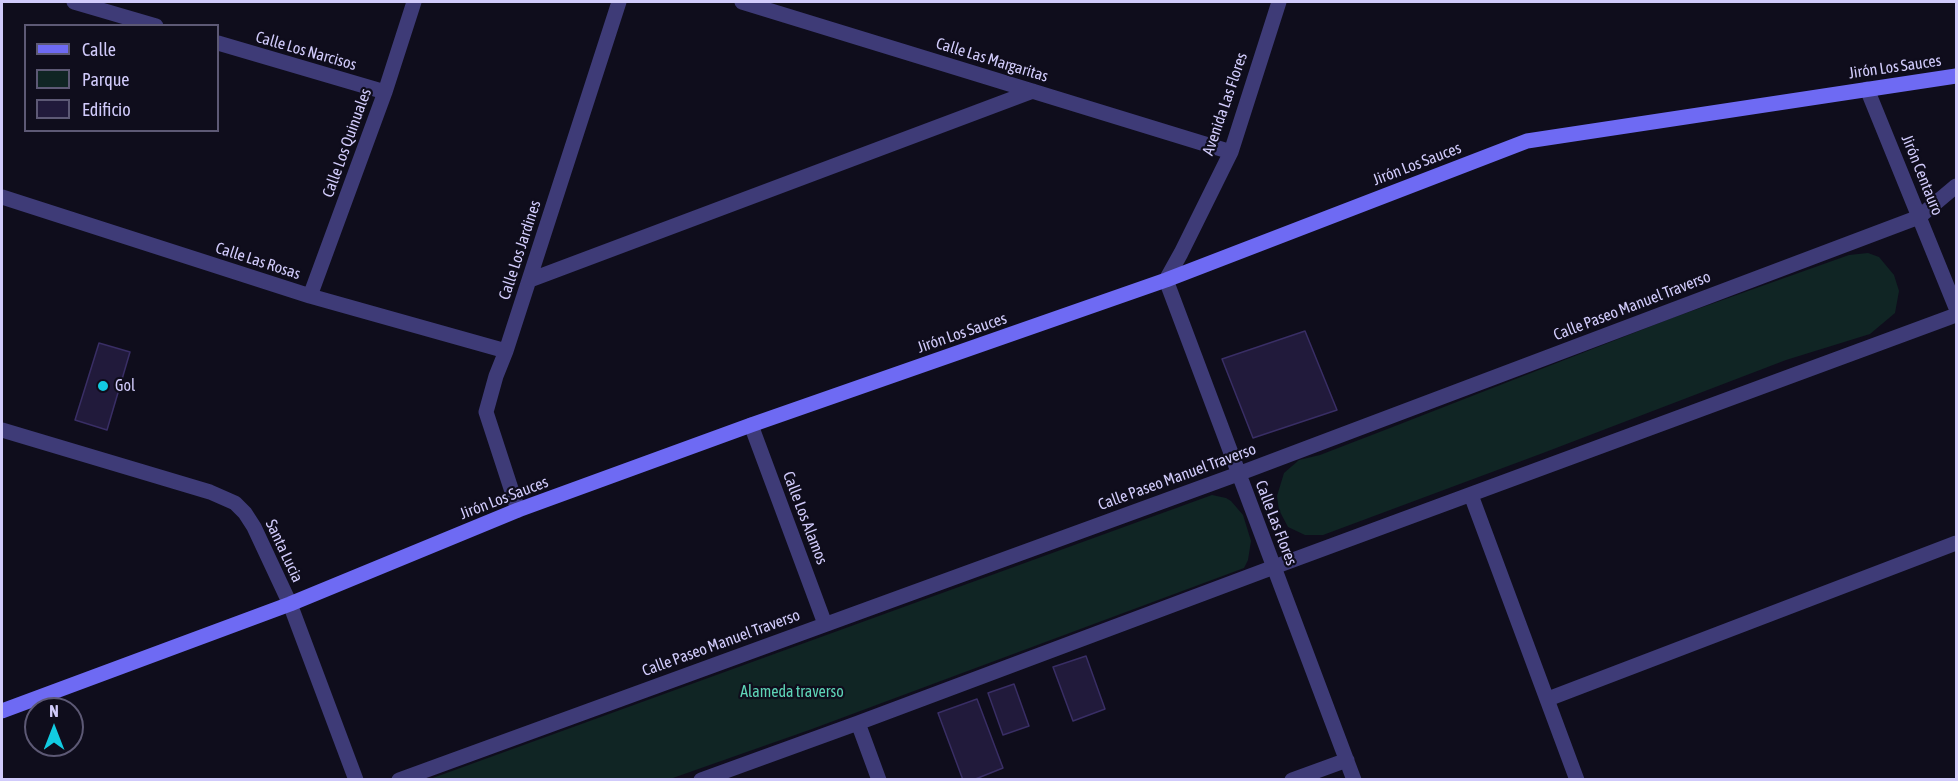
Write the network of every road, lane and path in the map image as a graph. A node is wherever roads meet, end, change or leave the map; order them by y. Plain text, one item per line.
1 (74, 2) edge
2 (414, 2) edge
3 (620, 2) edge
4 (742, 2) edge
5 (1279, 2) edge
6 (149, 24) edge
7 (219, 44) edge
8 (1956, 76) edge
9 (1867, 89) junction
10 (1033, 91) junction
11 (385, 92) junction
12 (1231, 152) junction
13 (1956, 186) edge
14 (2, 197) edge
15 (1919, 217) junction
16 (530, 280) junction
17 (1166, 280) junction
18 (310, 296) junction
19 (1956, 308) edge
20 (1956, 315) edge
21 (506, 351) junction
22 (751, 425) junction
23 (2, 430) edge
24 (1238, 474) junction
25 (1471, 495) junction
26 (518, 510) junction
27 (1956, 543) edge
28 (1274, 567) junction
29 (290, 604) junction
30 (825, 624) junction
31 (1548, 699) junction
32 (2, 711) edge
33 (858, 723) junction
34 (1347, 760) junction
35 (356, 780) edge
36 (399, 780) edge
37 (701, 780) edge
38 (879, 780) edge
39 (1293, 780) edge
40 (1354, 780) edge
41 (1577, 780) edge

1 - 6 street
2 - 11 street, Calle Los Quinuales
3 - 16 street, Calle Los Jardines
4 - 10 street, Calle Las Margaritas
5 - 12 street, Avenida Las Flores
7 - 11 street, Calle Los Narcisos
8 - 9 street, Jirón Los Sauces
9 - 15 street, Jirón Centauro
9 - 17 street, Jirón Los Sauces
10 - 12 street, Calle Las Margaritas
10 - 16 street
11 - 18 street, Calle Los Quinuales
12 - 17 street, Avenida Las Flores
13 - 15 street, Calle Paseo Manuel Traverso
14 - 18 street, Calle Las Rosas
15 - 19 street, Jirón Centauro
15 - 24 street, Calle Paseo Manuel Traverso
16 - 21 street, Calle Los Jardines
17 - 22 street, Jirón Los Sauces
17 - 24 street, Calle Las Flores
18 - 21 street, Calle Las Rosas
20 - 25 street
21 - 26 street, Calle Los Jardines
22 - 26 street, Jirón Los Sauces
22 - 30 street, Calle Los Alamos
23 - 29 street, Santa Lucia
24 - 28 street, Calle Las Flores
24 - 30 street, Calle Paseo Manuel Traverso
25 - 28 street
25 - 31 street
26 - 29 street, Jirón Los Sauces
27 - 31 street
28 - 33 street
28 - 34 street, Calle Las Flores
29 - 32 street, Jirón Los Sauces
29 - 35 street, Santa Lucia
30 - 36 street, Calle Paseo Manuel Traverso
31 - 41 street
33 - 37 street
33 - 38 street
34 - 39 street
34 - 40 street, Calle Las Flores

